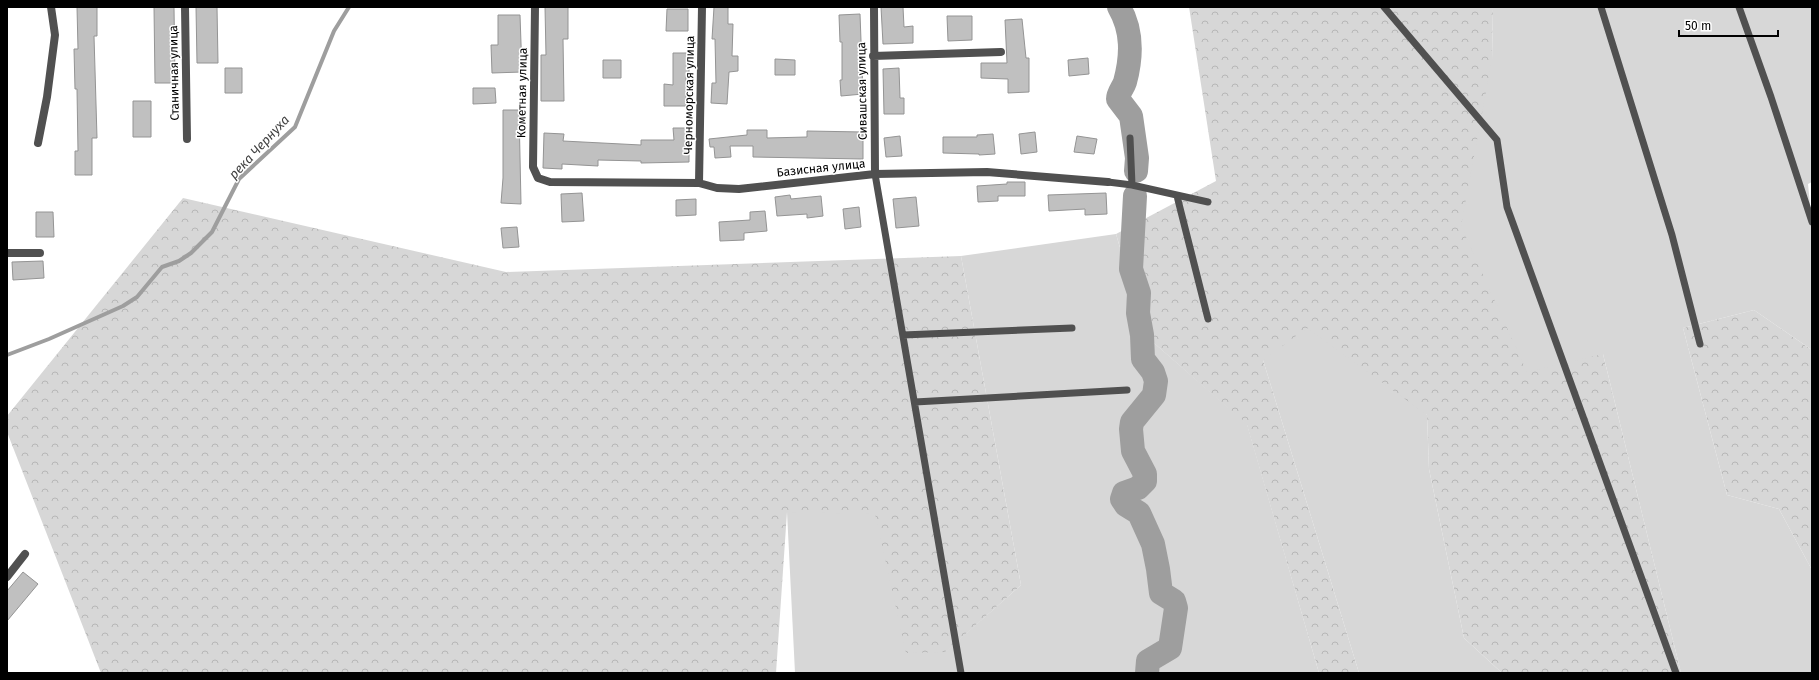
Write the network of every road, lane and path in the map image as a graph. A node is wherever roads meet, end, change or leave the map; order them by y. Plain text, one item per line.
1 (51, 7) edge
2 (185, 7) edge
3 (534, 7) edge
4 (702, 7) edge
5 (874, 7) edge
6 (1384, 7) edge
7 (1601, 7) edge
8 (1739, 7) edge
9 (1001, 52) dead end
10 (873, 56) junction
11 (1130, 138) dead end
12 (187, 139) dead end
13 (38, 143) dead end
14 (875, 174) junction
15 (538, 178) joint
16 (1108, 182) joint
17 (699, 183) junction
18 (1132, 184) junction
19 (1177, 196) junction
20 (1208, 202) dead end
21 (1812, 222) edge
22 (7, 253) edge
23 (40, 253) dead end
24 (1208, 319) dead end
25 (1072, 328) dead end
26 (903, 335) junction
27 (1700, 344) dead end
28 (1127, 390) dead end
29 (915, 402) junction
30 (25, 554) dead end
31 (7, 578) edge
32 (961, 673) edge
33 (1676, 673) edge

1 - 13 street
2 - 12 street, Станичная улица
3 - 15 street, Кометная улица
4 - 17 street, Черноморская улица
5 - 10 street, Сивашская улица
6 - 33 lane
7 - 27 lane
8 - 21 lane
9 - 10 street
10 - 14 street, Сивашская улица
11 - 18 lane
14 - 16 street, Базисная улица
14 - 17 street, Базисная улица
14 - 26 lane
15 - 17 street, Базисная улица
16 - 18 lane
18 - 19 lane
19 - 20 lane
19 - 24 lane
22 - 23 street
25 - 26 lane
26 - 29 lane
28 - 29 lane
29 - 32 lane
30 - 31 street

